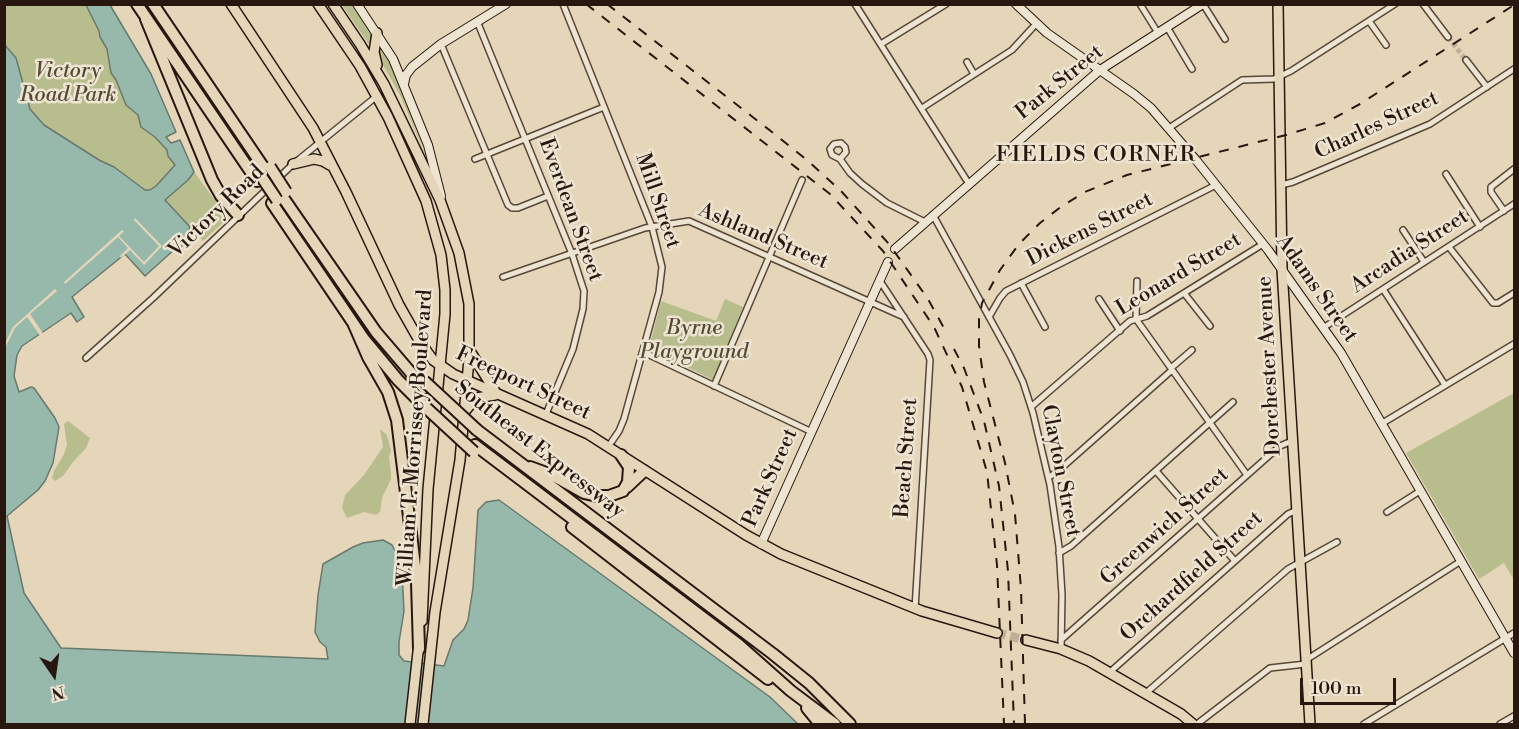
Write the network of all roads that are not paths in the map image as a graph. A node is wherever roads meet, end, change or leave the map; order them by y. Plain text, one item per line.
1 (137, 4) edge
2 (144, 4) edge
3 (153, 4) edge
4 (159, 4) edge
5 (231, 4) edge
6 (318, 4) edge
7 (333, 4) edge
8 (357, 4) edge
9 (506, 4) edge
10 (563, 4) edge
11 (855, 4) edge
12 (946, 4) edge
13 (1016, 4) edge
14 (1140, 4) edge
15 (1203, 4) edge
16 (1278, 4) edge
17 (1395, 4) edge
18 (1423, 4) edge
19 (146, 19) junction
20 (477, 21) junction
21 (1369, 21) junction
22 (1036, 24) junction
23 (1167, 27) junction
24 (377, 33) junction
25 (1158, 33) junction
26 (1448, 37) tunnel mouth
27 (1225, 39) dead end
28 (441, 44) junction
29 (881, 44) junction
30 (1386, 45) dead end
31 (393, 59) junction
32 (1466, 60) tunnel mouth
33 (967, 62) dead end
34 (412, 67) junction
35 (1192, 69) dead end
36 (1515, 69) edge
37 (1101, 70) junction
38 (974, 74) junction
39 (1279, 77) junction
40 (384, 84) junction
41 (404, 86) junction
42 (1487, 87) junction
43 (377, 96) junction
44 (604, 107) junction
45 (922, 108) junction
46 (1169, 128) junction
47 (526, 139) junction
48 (320, 142) junction
49 (488, 154) junction
50 (475, 159) dead end
51 (840, 159) dead end
52 (293, 164) junction
53 (333, 168) junction
54 (1515, 170) edge
55 (263, 174) junction
56 (1446, 174) dead end
57 (802, 180) dead end
58 (969, 184) junction
59 (1216, 185) junction
60 (1281, 185) junction
61 (548, 196) junction
62 (280, 198) junction
63 (1515, 204) edge
64 (1504, 211) junction
65 (445, 212) junction
66 (238, 215) junction
67 (933, 215) junction
68 (925, 222) junction
69 (652, 227) junction
70 (1480, 227) junction
71 (1403, 230) dead end
72 (1263, 244) junction
73 (1449, 246) junction
74 (895, 249) dead end
75 (572, 254) junction
76 (769, 256) junction
77 (888, 262) dead end
78 (1424, 262) junction
79 (1282, 269) junction
80 (503, 277) dead end
81 (880, 281) junction
82 (1137, 281) dead end
83 (1021, 283) junction
84 (1383, 289) junction
85 (1184, 292) junction
86 (1515, 292) edge
87 (1099, 299) dead end
88 (871, 302) junction
89 (904, 317) junction
90 (989, 317) junction
91 (1136, 319) junction
92 (354, 325) junction
93 (1210, 326) dead end
94 (1045, 327) dead end
95 (1323, 327) junction
96 (1120, 331) junction
97 (1515, 344) edge
98 (470, 350) junction
99 (1192, 350) dead end
100 (643, 352) junction
101 (86, 358) dead end
102 (441, 366) junction
103 (1172, 369) junction
104 (468, 380) junction
105 (1445, 385) junction
106 (714, 386) junction
107 (423, 393) junction
108 (498, 394) junction
109 (1233, 402) dead end
110 (1031, 407) junction
111 (546, 414) junction
112 (464, 416) junction
113 (1210, 422) junction
114 (1381, 424) junction
115 (812, 432) junction
116 (476, 441) junction
117 (1292, 441) junction
118 (608, 447) junction
119 (621, 455) junction
120 (519, 463) junction
121 (644, 471) junction
122 (1156, 471) junction
123 (1247, 475) junction
124 (1049, 477) junction
125 (624, 490) junction
126 (1420, 491) junction
127 (1297, 510) junction
128 (1387, 513) dead end
129 (1198, 519) junction
130 (1337, 542) dead end
131 (761, 544) junction
132 (1059, 553) junction
133 (1235, 561) junction
134 (1461, 561) junction
135 (1300, 563) junction
136 (915, 609) junction
137 (997, 633) tunnel mouth
138 (1515, 633) edge
139 (1506, 639) junction
140 (1026, 640) tunnel mouth
141 (1061, 645) junction
142 (419, 649) junction
143 (1515, 653) edge
144 (1306, 662) junction
145 (1110, 672) junction
146 (791, 691) junction
147 (1146, 693) junction
148 (1515, 716) edge
149 (411, 724) edge
150 (423, 724) edge
151 (819, 724) edge
152 (835, 724) edge
153 (850, 724) edge
154 (1195, 724) edge
155 (1310, 724) edge
156 (1364, 724) edge
157 (1500, 724) edge

1 - 19 highway, Southeast Expressway
2 - 55 highway
3 - 55 highway
4 - 55 highway, Southeast Expressway
5 - 48 main road, Freeport Street
6 - 43 main road, William T. Morrissey Boulevard
7 - 40 main road, William T. Morrissey Boulevard
8 - 24 main road
9 - 20 main road
10 - 44 street, Mill Street
11 - 29 street
12 - 29 street
13 - 22 main road, Adams Street
14 - 25 street
15 - 23 main road, Park Street
15 - 27 street
16 - 39 main road, Dorchester Avenue
17 - 21 street
18 - 26 street
19 - 55 highway, Southeast Expressway
19 - 66 highway
20 - 28 main road
20 - 47 street, Everdean Street
21 - 30 street
21 - 39 street
22 - 37 main road, Adams Street
22 - 38 street
23 - 25 main road, Park Street
23 - 35 street
24 - 31 main road
24 - 40 main road
25 - 37 main road, Park Street
28 - 34 main road
28 - 49 street
29 - 45 street
31 - 34 main road
31 - 41 main road
32 - 42 street
33 - 38 street
34 - 41 main road
36 - 42 street, Charles Street
37 - 46 main road, Adams Street
37 - 58 main road, Park Street
38 - 45 street
39 - 46 street
39 - 60 main road, Dorchester Avenue
40 - 65 main road, William T. Morrissey Boulevard
41 - 65 main road
42 - 60 street, Charles Street
43 - 48 street, Victory Road
43 - 102 main road, William T. Morrissey Boulevard
44 - 47 street
44 - 69 street, Mill Street
45 - 58 street
46 - 59 main road, Adams Street
47 - 49 street
47 - 61 street, Everdean Street
48 - 52 street, Victory Road
48 - 53 main road, Freeport Street
49 - 50 street
49 - 61 street
51 - 68 street
52 - 53 main road
52 - 66 street, Victory Road
53 - 102 main road, Freeport Street
54 - 64 street
55 - 62 highway, Southeast Expressway, bridge
55 - 62 highway, Southeast Expressway
56 - 70 street
57 - 76 street
58 - 67 main road, Park Street
59 - 72 main road, Adams Street
59 - 83 street, Dickens Street
60 - 79 main road, Dorchester Avenue
61 - 75 street, Everdean Street
62 - 92 highway, Southeast Expressway
62 - 107 highway, Southeast Expressway
62 - 107 highway
63 - 64 street, Arcadia Street
64 - 70 street, Arcadia Street
65 - 98 main road, William T. Morrissey Boulevard
66 - 101 street, Victory Road
67 - 68 main road, Park Street
67 - 90 street, Clayton Street
68 - 74 main road, Park Street
69 - 75 street, Ashland Street
69 - 76 street, Ashland Street
69 - 100 street, Mill Street
70 - 73 street, Arcadia Street
71 - 78 street
72 - 79 main road, Adams Street
72 - 85 street, Leonard Street
73 - 78 street, Arcadia Street
73 - 86 street
75 - 80 street, Ashland Street
75 - 111 street, Everdean Street
76 - 88 street, Ashland Street
76 - 106 street
77 - 81 main road, Park Street
78 - 84 street, Arcadia Street
79 - 95 main road, Adams Street
79 - 117 main road, Dorchester Avenue
81 - 88 main road, Park Street
81 - 89 street, Beach Street
82 - 91 street
83 - 90 street, Dickens Street
83 - 94 street
84 - 95 street, Arcadia Street
84 - 105 street
85 - 91 street, Leonard Street
85 - 93 street
87 - 96 street
88 - 89 street
88 - 115 main road, Park Street
89 - 136 street, Beach Street
90 - 110 street, Clayton Street
91 - 96 street, Leonard Street
91 - 103 street
92 - 107 highway, Southeast Expressway
92 - 142 highway
95 - 114 main road, Adams Street
96 - 110 street, Leonard Street
97 - 105 street
98 - 104 main road, William T. Morrissey Boulevard
98 - 108 main road
99 - 103 street
100 - 106 street
100 - 118 street, Mill Street
102 - 104 main road, Freeport Street
102 - 142 main road, William T. Morrissey Boulevard
103 - 113 street
103 - 124 street
104 - 108 main road, Freeport Street
104 - 112 main road, William T. Morrissey Boulevard
105 - 114 street
106 - 115 street
107 - 116 highway, Southeast Expressway, bridge
107 - 116 highway, Southeast Expressway, bridge
108 - 111 main road, Freeport Street
108 - 112 main road
109 - 113 street
110 - 124 street, Clayton Street
111 - 118 main road, Freeport Street
112 - 150 main road, William T. Morrissey Boulevard
113 - 122 street
113 - 123 street
114 - 126 main road, Adams Street
115 - 131 main road, Park Street
116 - 120 highway, Southeast Expressway
116 - 146 highway
116 - 151 highway, Southeast Expressway
117 - 123 street, Greenwich Street
117 - 127 main road, Dorchester Avenue
118 - 119 main road, Freeport Street
119 - 121 main road, Freeport Street
119 - 125 highway
120 - 125 highway
120 - 153 highway, Southeast Expressway
121 - 125 highway
121 - 131 main road, Freeport Street
122 - 129 street
122 - 132 street
123 - 129 street, Greenwich Street
124 - 132 street, Clayton Street
126 - 128 street
126 - 134 main road, Adams Street
127 - 133 street, Orchardfield Street
127 - 135 main road, Dorchester Avenue
129 - 133 street
129 - 141 street, Greenwich Street
130 - 135 street
131 - 136 main road, Freeport Street
132 - 141 street, Clayton Street
133 - 145 street, Orchardfield Street
134 - 139 main road, Adams Street
134 - 144 street
135 - 144 main road, Dorchester Avenue
135 - 147 street
136 - 137 main road, Freeport Street
138 - 139 street
139 - 143 main road, Adams Street
139 - 156 street
140 - 141 main road
141 - 145 main road
142 - 149 main road, William T. Morrissey Boulevard
144 - 154 street
144 - 155 main road, Dorchester Avenue
145 - 147 main road
146 - 151 highway
146 - 152 highway
147 - 154 main road
148 - 157 street

